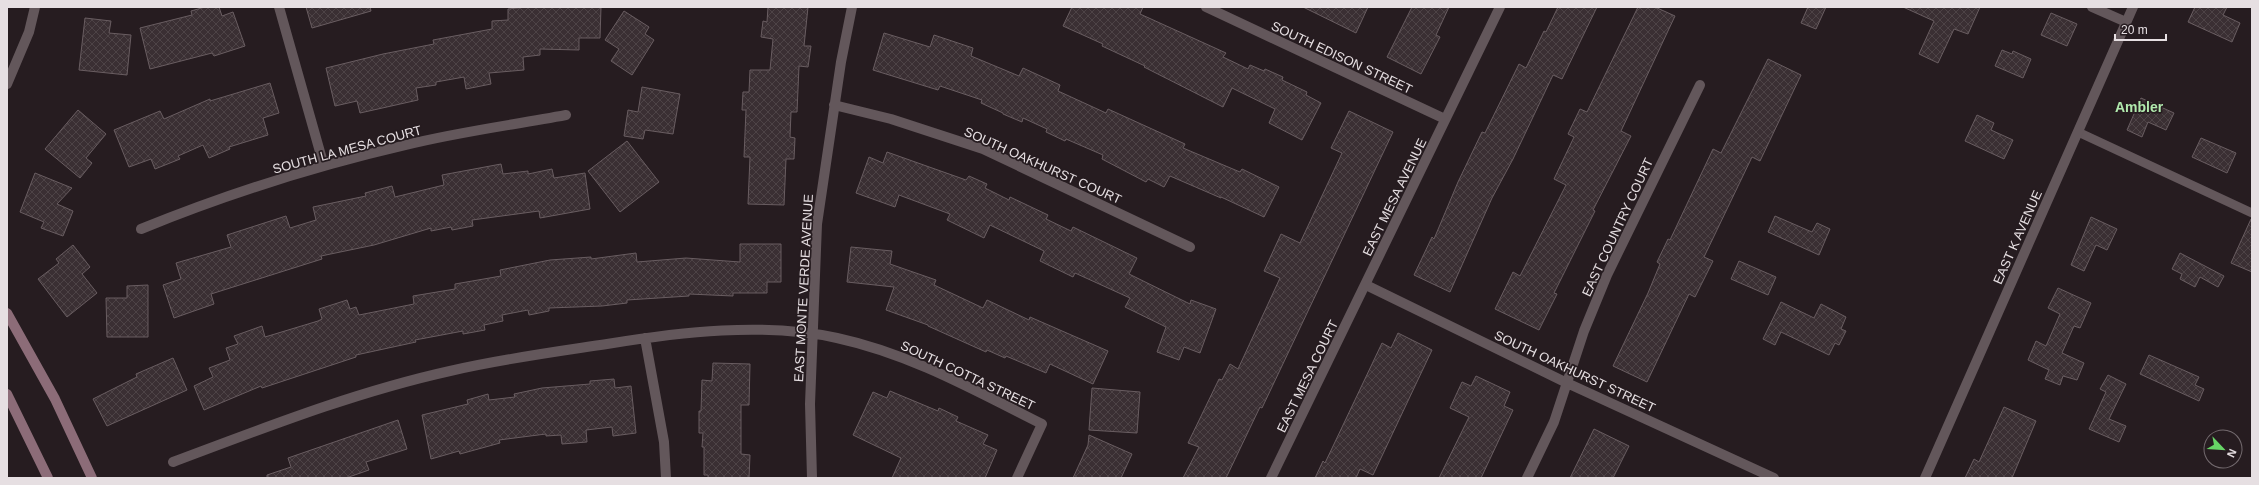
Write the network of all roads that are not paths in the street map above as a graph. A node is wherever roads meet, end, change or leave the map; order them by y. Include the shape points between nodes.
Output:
1 (35, 7) edge
2 (279, 7) edge
3 (852, 7) edge
4 (1206, 7) edge
5 (1500, 7) edge
6 (2092, 7) edge
7 (2133, 7) edge
8 (2126, 22) junction
9 (7, 84) edge
10 (1700, 84) dead end
11 (834, 105) junction
12 (566, 115) dead end
13 (1445, 120) junction
14 (2078, 132) junction
15 (324, 166) junction
16 (2252, 213) edge
17 (141, 229) dead end
18 (1190, 247) dead end
19 (1366, 285) junction
20 (7, 313) edge
21 (812, 333) junction
22 (645, 338) junction
23 (1567, 384) junction
24 (7, 394) edge
25 (173, 462) dead end
26 (48, 478) edge
27 (92, 478) edge
28 (666, 478) edge
29 (812, 478) edge
30 (1017, 478) edge
31 (1271, 478) edge
32 (1527, 478) edge
33 (1774, 478) edge
34 (1925, 478) edge

1 - 9 street via 29,32
2 - 15 street
3 - 11 street, EAST MONTE VERDE AVENUE
4 - 13 street, SOUTH EDISON STREET
5 - 13 street
6 - 8 street
7 - 8 street, EAST K AVENUE
8 - 14 street, EAST K AVENUE
10 - 23 street, EAST COUNTRY COURT via 1607,274 1584,331
11 - 18 street, SOUTH OAKHURST COURT via 891,118 984,149
11 - 21 street, EAST MONTE VERDE AVENUE via 817,224
12 - 15 street, SOUTH LA MESA COURT via 406,144
13 - 19 street, EAST MESA AVENUE
14 - 16 lane
14 - 34 street, EAST K AVENUE
15 - 17 street, SOUTH LA MESA COURT via 211,200
19 - 23 street, SOUTH OAKHURST STREET
19 - 31 street, EAST MESA COURT
20 - 27 main road via 46,381
21 - 22 street, SOUTH COTTA STREET via 733,331 681,333
21 - 29 street, EAST MONTE VERDE AVENUE
21 - 30 street, SOUTH COTTA STREET via 900,356 1042,424
22 - 25 street, SOUTH COTTA STREET via 512,358 449,371 304,413
22 - 28 street via 664,442
23 - 32 street, EAST COUNTRY COURT via 1554,422
23 - 33 street, SOUTH OAKHURST STREET
24 - 26 main road

